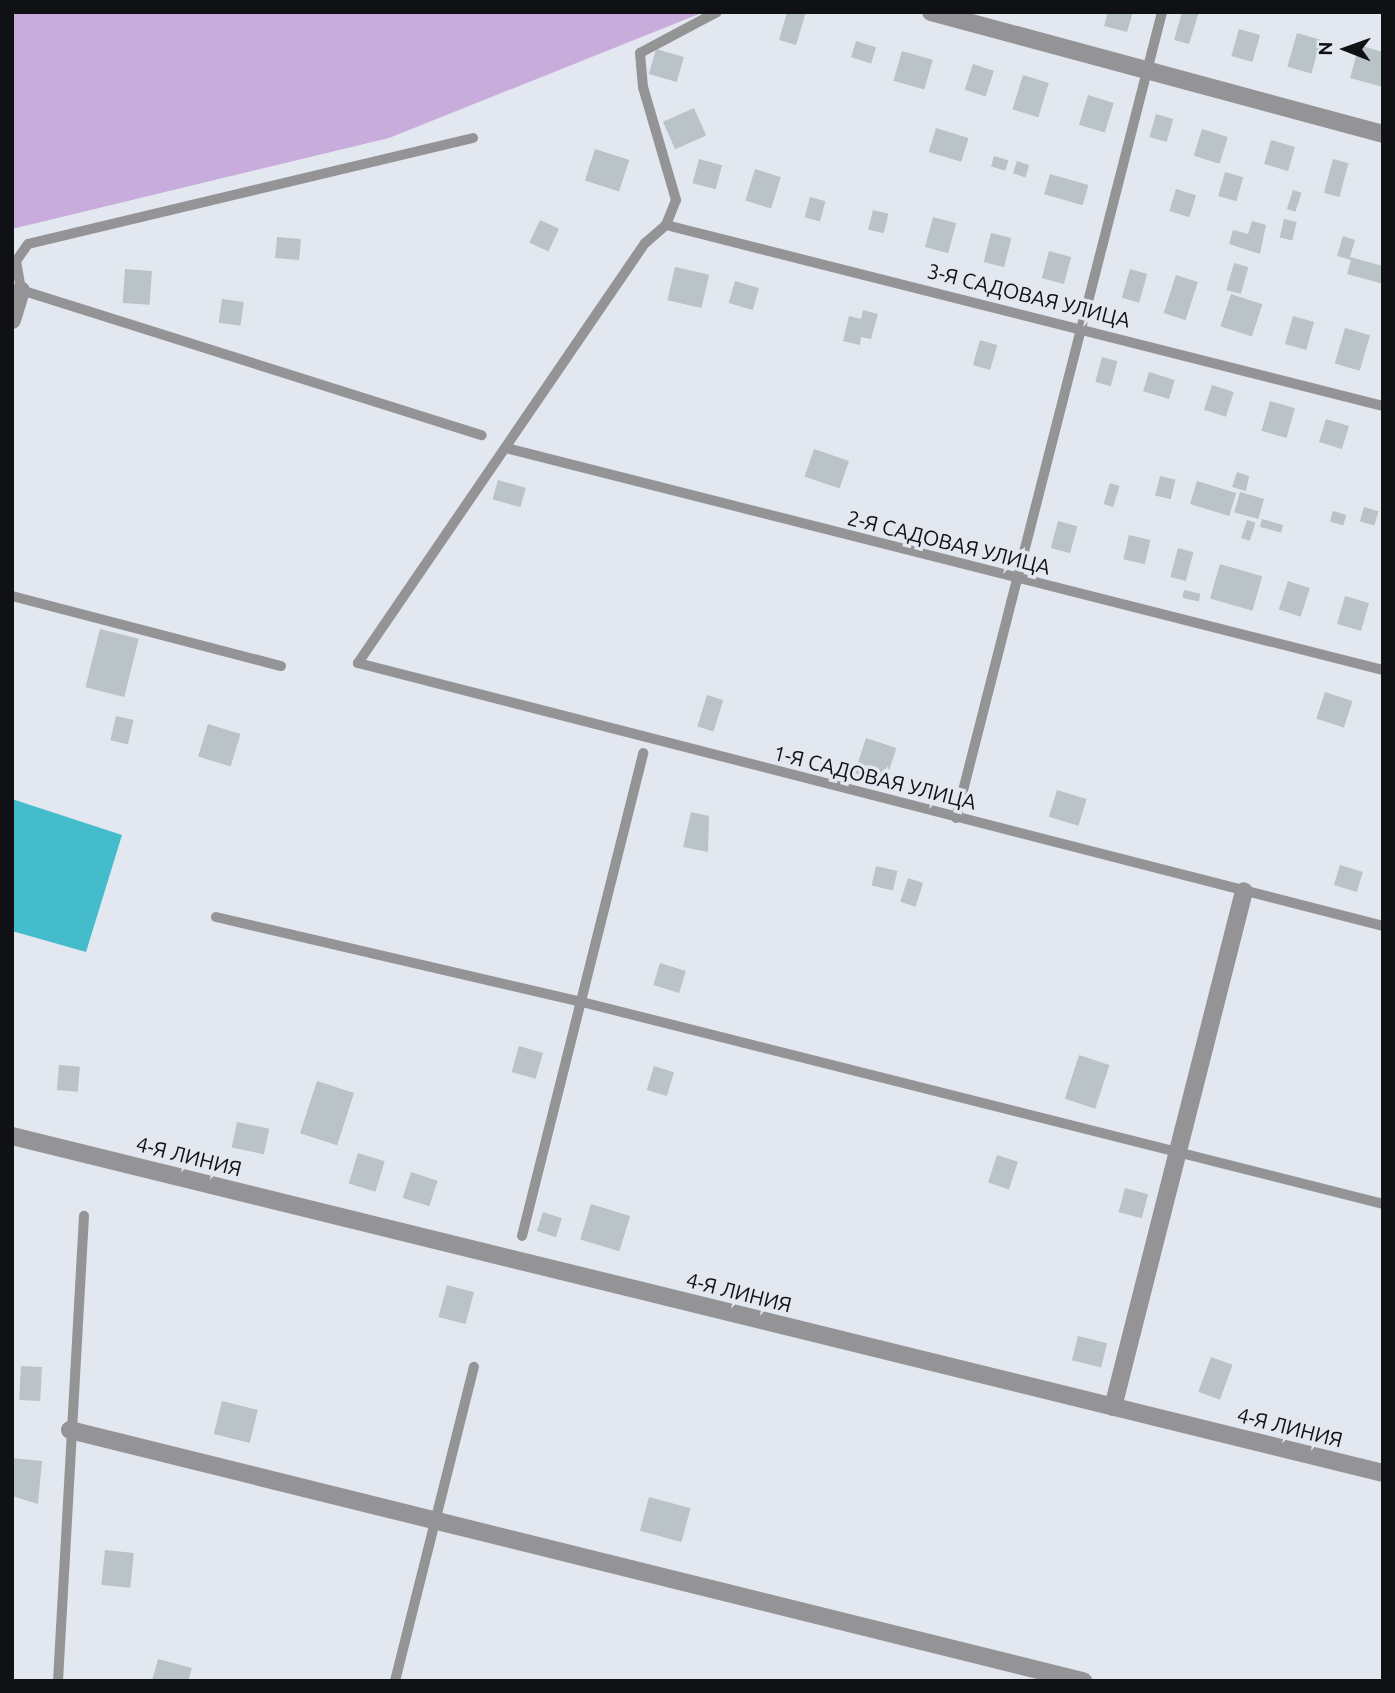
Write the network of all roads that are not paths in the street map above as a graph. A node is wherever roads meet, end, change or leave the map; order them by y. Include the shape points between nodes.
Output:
1 (718, 12) edge
2 (931, 12) edge
3 (1162, 12) edge
4 (1148, 75) junction
5 (1383, 134) edge
6 (473, 138) dead end
7 (666, 225) junction
8 (14, 261) edge
9 (21, 290) junction
10 (12, 320) edge
11 (1083, 328) junction
12 (1383, 406) edge
13 (482, 435) dead end
14 (506, 448) junction
15 (1018, 580) junction
16 (12, 596) edge
17 (281, 666) dead end
18 (1383, 670) edge
19 (643, 753) dead end
20 (956, 818) junction
21 (1244, 891) junction
22 (216, 916) dead end
23 (1383, 926) edge
24 (582, 1002) junction
25 (12, 1136) edge
26 (1177, 1150) junction
27 (1383, 1204) edge
28 (84, 1216) dead end
29 (522, 1236) dead end
30 (474, 1367) dead end
31 (1113, 1407) junction
32 (69, 1430) junction
33 (1383, 1473) edge
34 (436, 1521) junction
35 (58, 1681) edge
36 (395, 1681) edge
37 (1083, 1681) edge

1 - 7 lane via 640,53 643,87 676,200
2 - 4 street
3 - 4 lane
4 - 5 street
4 - 11 lane
6 - 8 lane via 27,244
7 - 11 lane, 3-Я САДОВАЯ УЛИЦА
7 - 14 lane via 645,243
8 - 9 lane
9 - 10 street
9 - 13 lane
11 - 12 lane, 3-Я САДОВАЯ УЛИЦА
11 - 15 lane
14 - 15 lane, 2-Я САДОВАЯ УЛИЦА
14 - 20 lane, 1-Я САДОВАЯ УЛИЦА via 358,663
15 - 18 lane, 2-Я САДОВАЯ УЛИЦА
15 - 20 lane
16 - 17 lane
19 - 24 lane
20 - 21 lane, 1-Я САДОВАЯ УЛИЦА
21 - 23 lane, 1-Я САДОВАЯ УЛИЦА
21 - 26 street
22 - 24 lane
24 - 26 lane
24 - 29 lane
25 - 31 street, 4-Я ЛИНИЯ
26 - 27 lane
26 - 31 street
28 - 32 lane
30 - 34 lane
31 - 33 street, 4-Я ЛИНИЯ
32 - 34 street
32 - 35 lane
34 - 36 lane
34 - 37 street

